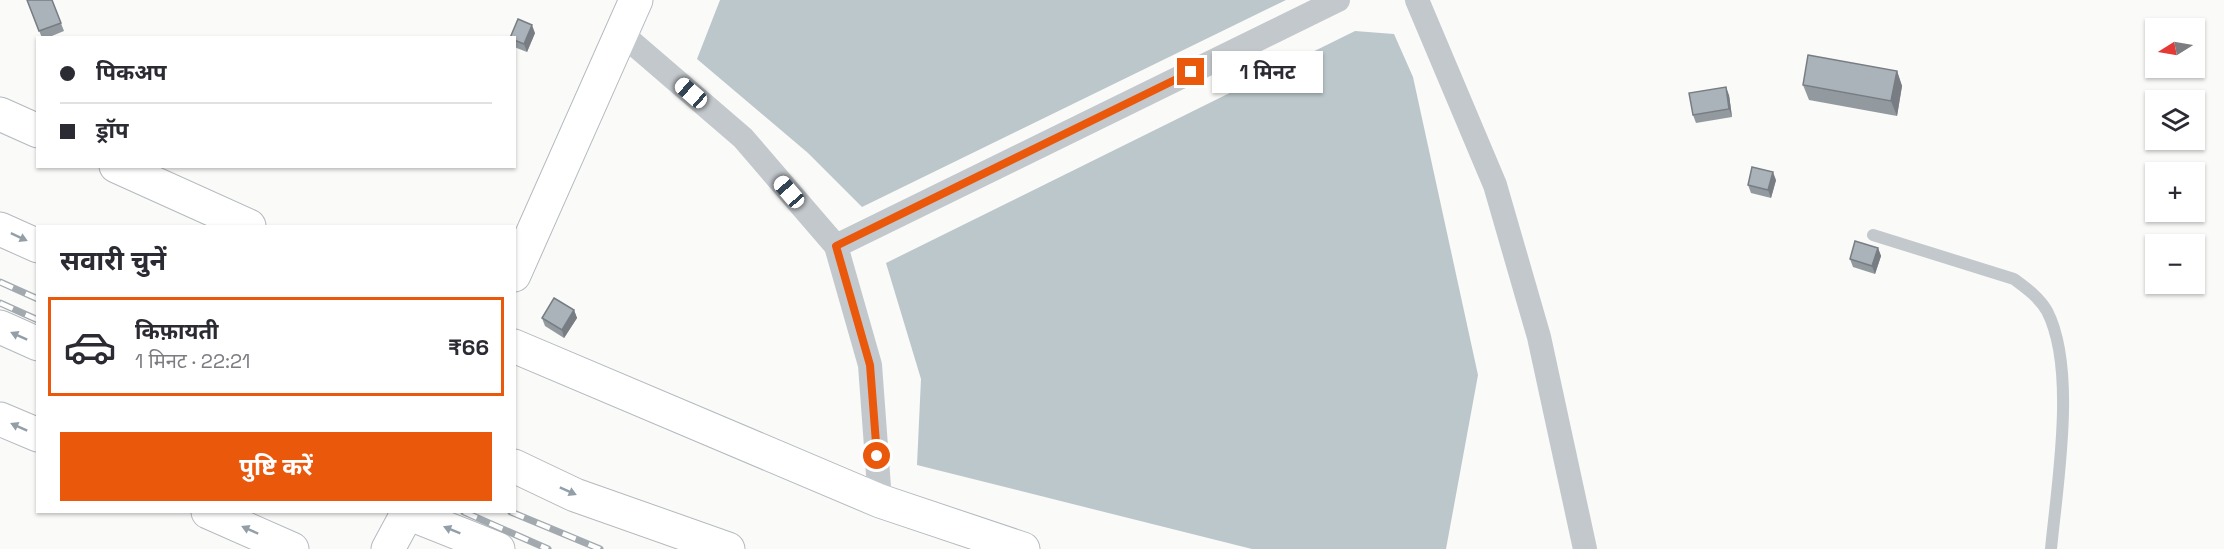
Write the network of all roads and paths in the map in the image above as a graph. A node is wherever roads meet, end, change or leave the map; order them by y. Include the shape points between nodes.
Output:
1 (636, 0) edge
2 (1338, 0) edge
3 (1417, 0) edge
4 (621, 33) junction
5 (0, 114) edge
6 (36, 130) edge
7 (120, 168) edge
8 (247, 225) edge
9 (0, 229) edge
10 (1873, 235) dead end
11 (36, 245) edge
12 (836, 246) junction
13 (516, 270) edge
14 (0, 327) edge
15 (36, 343) edge
16 (516, 347) edge
17 (0, 418) edge
18 (36, 434) edge
19 (516, 467) edge
20 (880, 501) junction
21 (210, 513) edge
22 (406, 513) edge
23 (409, 513) edge
24 (292, 549) edge
25 (388, 549) edge
26 (498, 549) edge
27 (728, 549) edge
28 (1023, 549) edge
29 (1585, 549) edge
30 (2051, 549) edge

1 - 4 street
2 - 12 street
3 - 29 street via 1495,185 1539,337
4 - 12 street via 743,138
4 - 13 street
5 - 6 street
7 - 8 street
9 -> 11 street
10 - 30 lane via 2014,279 2032,292 2046,310 2061,367 2063,409
12 - 20 street via 870,365
15 -> 14 street
16 - 20 street
18 -> 17 street
19 -> 27 street via 575,495
20 - 28 street
24 -> 21 street
22 - 25 street
26 -> 23 street

